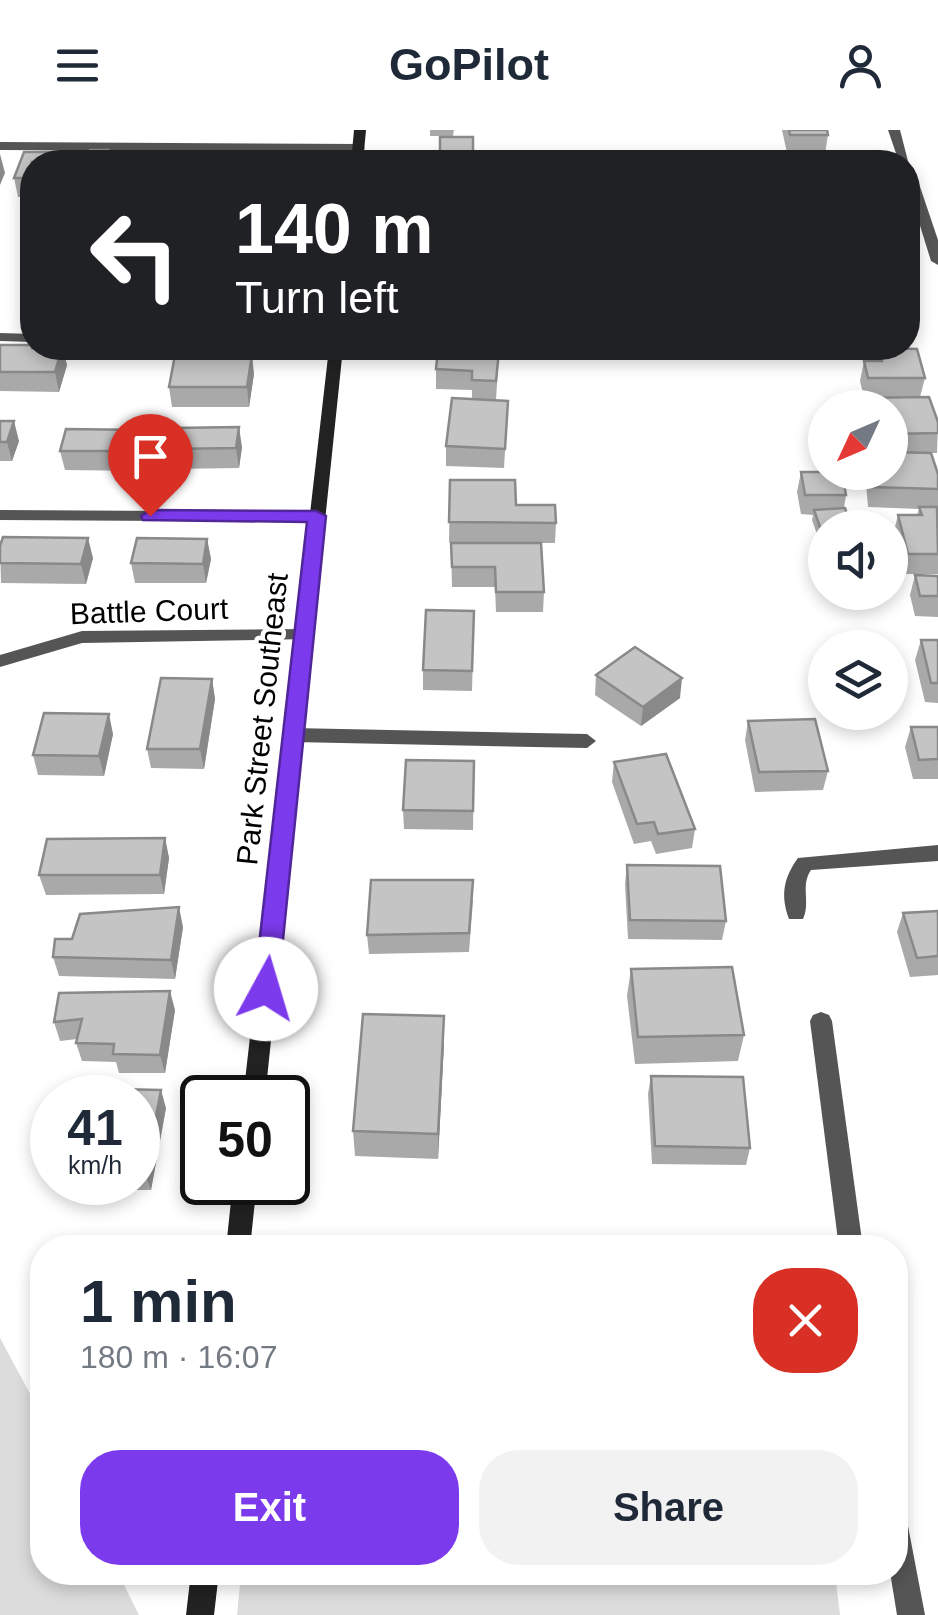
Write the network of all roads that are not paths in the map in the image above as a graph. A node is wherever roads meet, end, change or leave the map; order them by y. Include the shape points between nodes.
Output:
1 (0, 146) edge
2 (159, 150) edge
3 (920, 208) edge
4 (938, 261) edge
5 (335, 360) edge
6 (0, 515) edge
7 (316, 516) junction
8 (304, 635) junction
9 (0, 661) edge
10 (293, 736) junction
11 (587, 741) dead end
12 (938, 853) edge
13 (796, 913) dead end
14 (821, 1021) dead end
15 (256, 1075) edge
16 (243, 1205) edge
17 (239, 1235) edge
18 (849, 1235) edge
19 (203, 1585) edge
20 (906, 1585) edge
21 (200, 1615) edge
22 (911, 1615) edge

1 - 2 street
3 - 4 street
5 - 7 main road, Park Street Southeast
6 - 7 street
7 - 8 main road, Park Street Southeast
8 - 9 street, Battle Court via 82,637
8 - 10 main road, Park Street Southeast
10 - 11 street
10 - 15 main road, Park Street Southeast
12 - 13 street via 804,863 794,878
14 - 18 street
16 - 17 main road
19 - 21 main road
20 - 22 street

